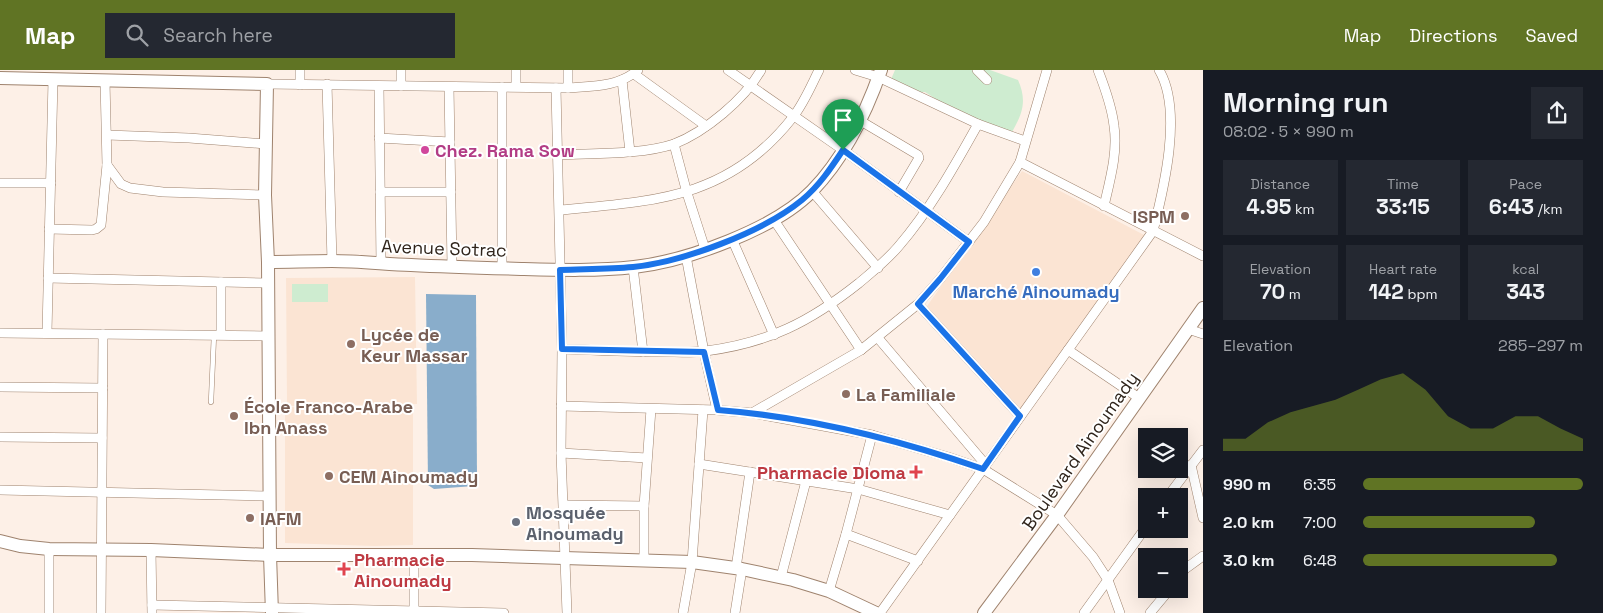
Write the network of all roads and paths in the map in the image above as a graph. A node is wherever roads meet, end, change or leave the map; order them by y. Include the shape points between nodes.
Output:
1 (300, 70) edge
2 (401, 70) edge
3 (516, 70) edge
4 (568, 70) edge
5 (728, 70) edge
6 (761, 70) edge
7 (819, 70) edge
8 (855, 70) edge
9 (977, 70) edge
10 (1046, 70) edge
11 (1098, 70) edge
12 (1159, 70) edge
13 (636, 72) edge
14 (880, 74) edge
15 (121, 76) edge
16 (0, 78) edge
17 (53, 80) junction
18 (622, 80) junction
19 (986, 80) dead end
20 (105, 81) junction
21 (267, 84) junction
22 (300, 84) junction
23 (327, 84) junction
24 (379, 86) junction
25 (401, 86) junction
26 (449, 86) junction
27 (516, 86) junction
28 (750, 86) junction
29 (502, 87) junction
30 (556, 88) junction
31 (568, 88) junction
32 (794, 117) junction
33 (860, 120) junction
34 (978, 124) junction
35 (706, 126) junction
36 (107, 135) junction
37 (379, 138) junction
38 (1024, 141) junction
39 (450, 142) junction
40 (266, 144) junction
41 (674, 144) junction
42 (843, 150) junction
43 (630, 152) junction
44 (558, 155) junction
45 (1020, 162) junction
46 (107, 165) junction
47 (0, 183) edge
48 (51, 183) junction
49 (812, 191) junction
50 (380, 192) junction
51 (451, 192) junction
52 (900, 192) junction
53 (687, 193) junction
54 (266, 195) junction
55 (1104, 206) junction
56 (560, 210) junction
57 (926, 211) junction
58 (774, 220) junction
59 (49, 229) junction
60 (1153, 231) junction
61 (732, 239) junction
62 (969, 242) junction
63 (705, 249) junction
64 (686, 256) junction
65 (1203, 256) edge
66 (332, 261) junction
67 (268, 262) junction
68 (381, 263) junction
69 (452, 266) junction
70 (632, 267) junction
71 (502, 268) junction
72 (878, 268) junction
73 (560, 270) junction
74 (48, 278) junction
75 (221, 282) junction
76 (267, 283) junction
77 (918, 304) junction
78 (831, 305) junction
79 (1203, 308) edge
80 (1188, 329) junction
81 (47, 332) junction
82 (0, 333) edge
83 (103, 334) junction
84 (217, 334) junction
85 (1203, 334) edge
86 (774, 335) junction
87 (268, 336) junction
88 (878, 338) junction
89 (562, 349) junction
90 (861, 350) junction
91 (1068, 350) junction
92 (643, 352) junction
93 (704, 352) junction
94 (0, 387) edge
95 (103, 388) junction
96 (1139, 398) junction
97 (212, 402) dead end
98 (561, 406) junction
99 (651, 410) junction
100 (703, 410) junction
101 (718, 410) junction
102 (752, 413) junction
103 (1020, 416) junction
104 (872, 435) junction
105 (0, 437) edge
106 (102, 438) junction
107 (1203, 450) edge
108 (561, 453) junction
109 (647, 458) junction
110 (699, 464) junction
111 (1191, 466) junction
112 (985, 467) junction
113 (750, 472) junction
114 (806, 481) junction
115 (1174, 488) edge
116 (858, 489) junction
117 (0, 490) edge
118 (102, 492) junction
119 (269, 496) junction
120 (564, 505) junction
121 (644, 506) junction
122 (1057, 515) junction
123 (950, 516) junction
124 (1203, 518) edge
125 (846, 534) junction
126 (1138, 538) edge
127 (0, 541) edge
128 (49, 549) junction
129 (101, 549) junction
130 (151, 550) junction
131 (270, 555) junction
132 (414, 556) junction
133 (1203, 556) edge
134 (565, 558) junction
135 (644, 560) junction
136 (918, 560) junction
137 (692, 562) junction
138 (1188, 567) edge
139 (739, 568) junction
140 (780, 577) junction
141 (1108, 580) junction
142 (829, 591) junction
143 (1162, 598) edge
144 (152, 609) edge
145 (272, 611) edge
146 (414, 612) edge
147 (49, 613) edge
148 (101, 613) edge
149 (504, 613) edge
150 (567, 613) edge
151 (683, 613) edge
152 (735, 613) edge
153 (876, 613) edge
154 (880, 613) edge
155 (984, 613) edge
156 (1084, 613) edge
157 (1120, 613) edge
158 (1150, 613) edge

1 - 22 street
2 - 25 street
3 - 27 street
4 - 31 street
5 - 28 street
6 - 28 street
7 - 32 street
8 - 14 street
9 - 19 street
10 - 38 street
11 - 55 street via 1114,126 1113,164
12 - 60 street via 1166,87 1169,140 1167,170
13 - 18 street
13 - 35 street
14 - 33 street, Avenue Sotrac
14 - 34 street
15 - 20 street
15 - 21 street
16 - 17 street
17 - 20 street
17 - 48 street
18 - 31 street via 601,86
18 - 43 street
20 - 36 street
21 - 22 street
21 - 40 street
22 - 23 street
23 - 24 street
23 - 66 street
24 - 25 street
24 - 37 street
25 - 26 street
26 - 29 street
26 - 39 street
27 - 29 street
27 - 30 street
28 - 32 street
28 - 35 street via 731,108
29 - 71 street
30 - 31 street
30 - 44 street
32 - 42 street
32 - 53 street via 743,166
33 - 42 street, Avenue Sotrac
33 - 52 street via 918,155
34 - 38 street
34 - 57 street
35 - 41 street
36 - 40 street
36 - 46 street
37 - 39 street
37 - 50 street
38 - 45 street
39 - 51 street
40 - 54 street
41 - 43 street
41 - 53 street
42 - 49 street, Avenue Sotrac
42 - 52 street
43 - 44 street
44 - 56 street
45 - 55 street
45 - 62 street
46 - 54 street via 121,184 130,188
46 - 59 street via 99,228
47 - 48 street
48 - 59 street
49 - 58 street, Avenue Sotrac
49 - 72 street
50 - 51 street
50 - 68 street
51 - 69 street
52 - 57 street
53 - 56 street via 624,204
53 - 63 street
54 - 67 street
55 - 60 street
56 - 73 street
57 - 62 street
57 - 72 street
58 - 61 street, Avenue Sotrac
58 - 78 street
59 - 74 street
60 - 65 street
60 - 91 street
61 - 63 street, Avenue Sotrac
61 - 86 street
62 - 77 street
63 - 64 street, Avenue Sotrac
64 - 70 street, Avenue Sotrac
64 - 93 street
66 - 67 street, Avenue Sotrac
66 - 68 street, Avenue Sotrac
67 - 76 street
68 - 69 street, Avenue Sotrac
69 - 71 street, Avenue Sotrac
70 - 73 street, Avenue Sotrac
70 - 92 street
71 - 73 street, Avenue Sotrac
72 - 78 street
73 - 89 street
74 - 75 street
74 - 81 street
75 - 76 street
75 - 84 street
76 - 87 street
77 - 88 street
77 - 103 street
78 - 86 street
78 - 90 street
79 - 80 street, Boulevard Ainoumady
80 - 85 street
80 - 96 street, Boulevard Ainoumady
81 - 82 street
81 - 83 street
83 - 84 street
83 - 95 street
84 - 87 street
84 - 97 lane
86 - 93 street
87 - 119 street
88 - 90 street
88 - 112 street
89 - 92 street
89 - 98 street
90 - 102 street
91 - 96 street
91 - 103 street
92 - 93 street
93 - 101 street
94 - 95 street
95 - 106 street
96 - 122 street, Boulevard Ainoumady
98 - 99 street
98 - 108 street
99 - 100 street
99 - 109 street
100 - 101 street
100 - 110 street
101 - 102 street
102 - 104 street
103 - 112 street
104 - 112 street
104 - 116 street
105 - 106 street
106 - 118 street
107 - 111 street
108 - 109 street
108 - 120 street
109 - 121 street
110 - 113 street
110 - 137 street
111 - 115 street
111 - 124 street
112 - 122 street
112 - 123 street
113 - 114 street
113 - 139 street
114 - 116 street
114 - 140 street
116 - 123 street
116 - 125 street
117 - 118 street
118 - 119 street
118 - 129 street
119 - 131 street
120 - 121 street
120 - 134 street
121 - 135 street
122 - 141 street
122 - 155 street, Boulevard Ainoumady
123 - 136 street
125 - 136 street
125 - 142 street
126 - 141 street
127 - 128 street
128 - 129 street
128 - 147 street
129 - 130 street
129 - 148 street
130 - 131 street
130 - 144 street
131 - 132 street
131 - 145 street
132 - 134 street
132 - 146 street
133 - 138 street
134 - 135 street
134 - 150 street
135 - 137 street
136 - 154 street
137 - 139 street
137 - 151 street
139 - 140 street
139 - 152 street
140 - 142 street
141 - 156 street
141 - 157 street
142 - 153 street
143 - 158 street
144 - 145 street
145 - 146 street
146 - 149 street

